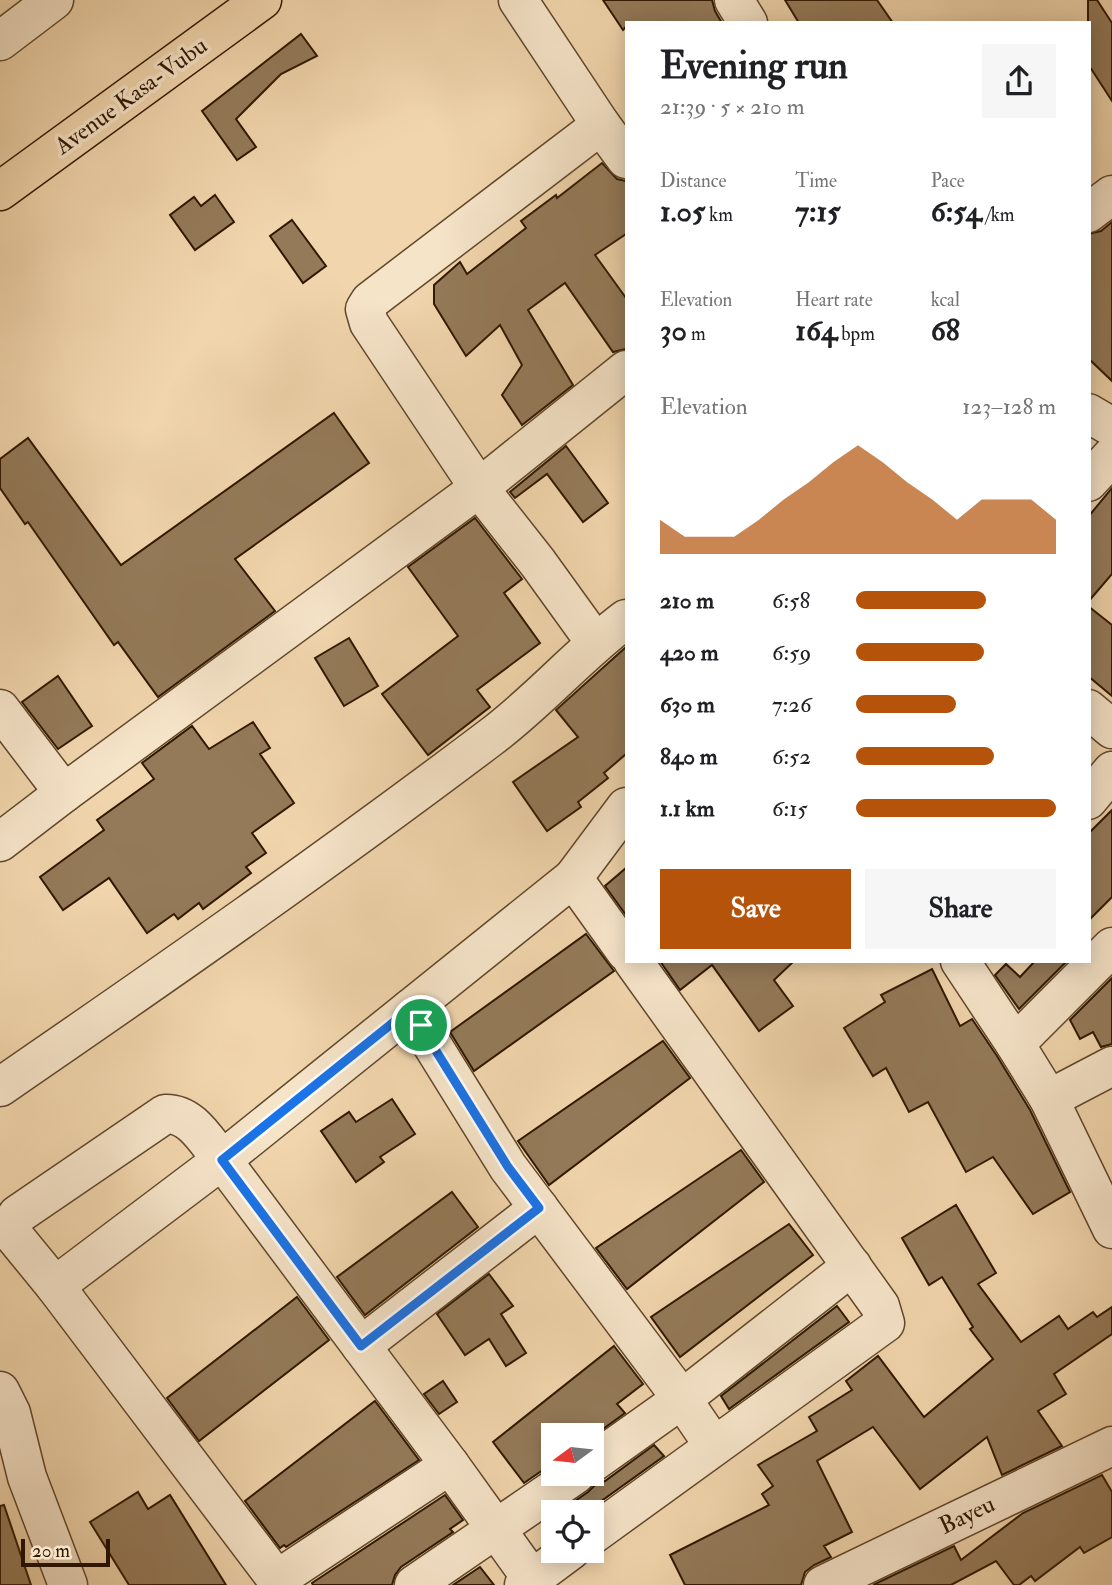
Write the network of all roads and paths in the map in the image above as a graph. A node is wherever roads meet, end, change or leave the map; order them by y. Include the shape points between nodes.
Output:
1 (54, 0) edge
2 (262, 0) edge
3 (518, 0) edge
4 (734, 0) edge
5 (747, 21) edge
6 (0, 41) edge
7 (601, 125) junction
8 (625, 158) edge
9 (0, 191) edge
10 (1112, 195) edge
11 (1091, 211) edge
12 (625, 371) edge
13 (1091, 415) edge
14 (1112, 427) edge
15 (1112, 456) edge
16 (1091, 479) edge
17 (479, 488) junction
18 (625, 620) edge
19 (594, 642) junction
20 (0, 709) edge
21 (1091, 712) edge
22 (1112, 729) edge
23 (1112, 771) edge
24 (64, 793) junction
25 (1091, 796) edge
26 (625, 808) edge
27 (0, 842) edge
28 (573, 878) junction
29 (1112, 947) edge
30 (625, 951) edge
31 (633, 963) edge
32 (961, 963) edge
33 (410, 1009) junction
34 (1016, 1044) junction
35 (1112, 1066) edge
36 (0, 1087) edge
37 (1049, 1099) junction
38 (222, 1160) junction
39 (539, 1208) junction
40 (1112, 1229) edge
41 (852, 1266) junction
42 (55, 1286) junction
43 (361, 1346) junction
44 (0, 1391) edge
45 (682, 1399) junction
46 (714, 1446) junction
47 (1112, 1446) edge
48 (604, 1454) edge
49 (450, 1465) junction
50 (559, 1486) edge
51 (604, 1526) edge
52 (496, 1529) junction
53 (554, 1563) edge
54 (279, 1582) edge
55 (528, 1582) edge
56 (68, 1585) edge
57 (414, 1585) edge
58 (823, 1585) edge

1 - 6 street
2 - 9 main road, Avenue Kasa-Vubu
3 - 7 street
4 - 5 street
7 - 8 street
7 - 17 street via 365,309 369,323
10 - 11 street
12 - 17 street
13 - 14 street
15 - 16 street
17 - 19 street
17 - 24 street
18 - 19 street
19 - 36 street via 492,737
20 - 24 street
21 - 22 street
23 - 25 street
24 - 27 street
26 - 28 street
28 - 30 street
28 - 33 street
29 - 34 street
31 - 41 street
32 - 34 street
33 - 38 street
33 - 39 street via 508,1167
34 - 37 street
35 - 37 street
37 - 40 street
38 - 42 street
38 - 42 street via 191,1122 176,1114 164,1115 17,1215 10,1231
38 - 43 street
39 - 43 street
39 - 45 street
41 - 45 street
41 - 46 street via 880,1306 885,1323
42 - 54 street
43 - 49 street
44 - 56 street
45 - 46 street
45 - 48 street
46 - 51 street
47 - 58 street, Bayeu
49 - 52 street
49 - 54 street
50 - 52 street
52 - 55 street
52 - 57 street
53 - 55 street

